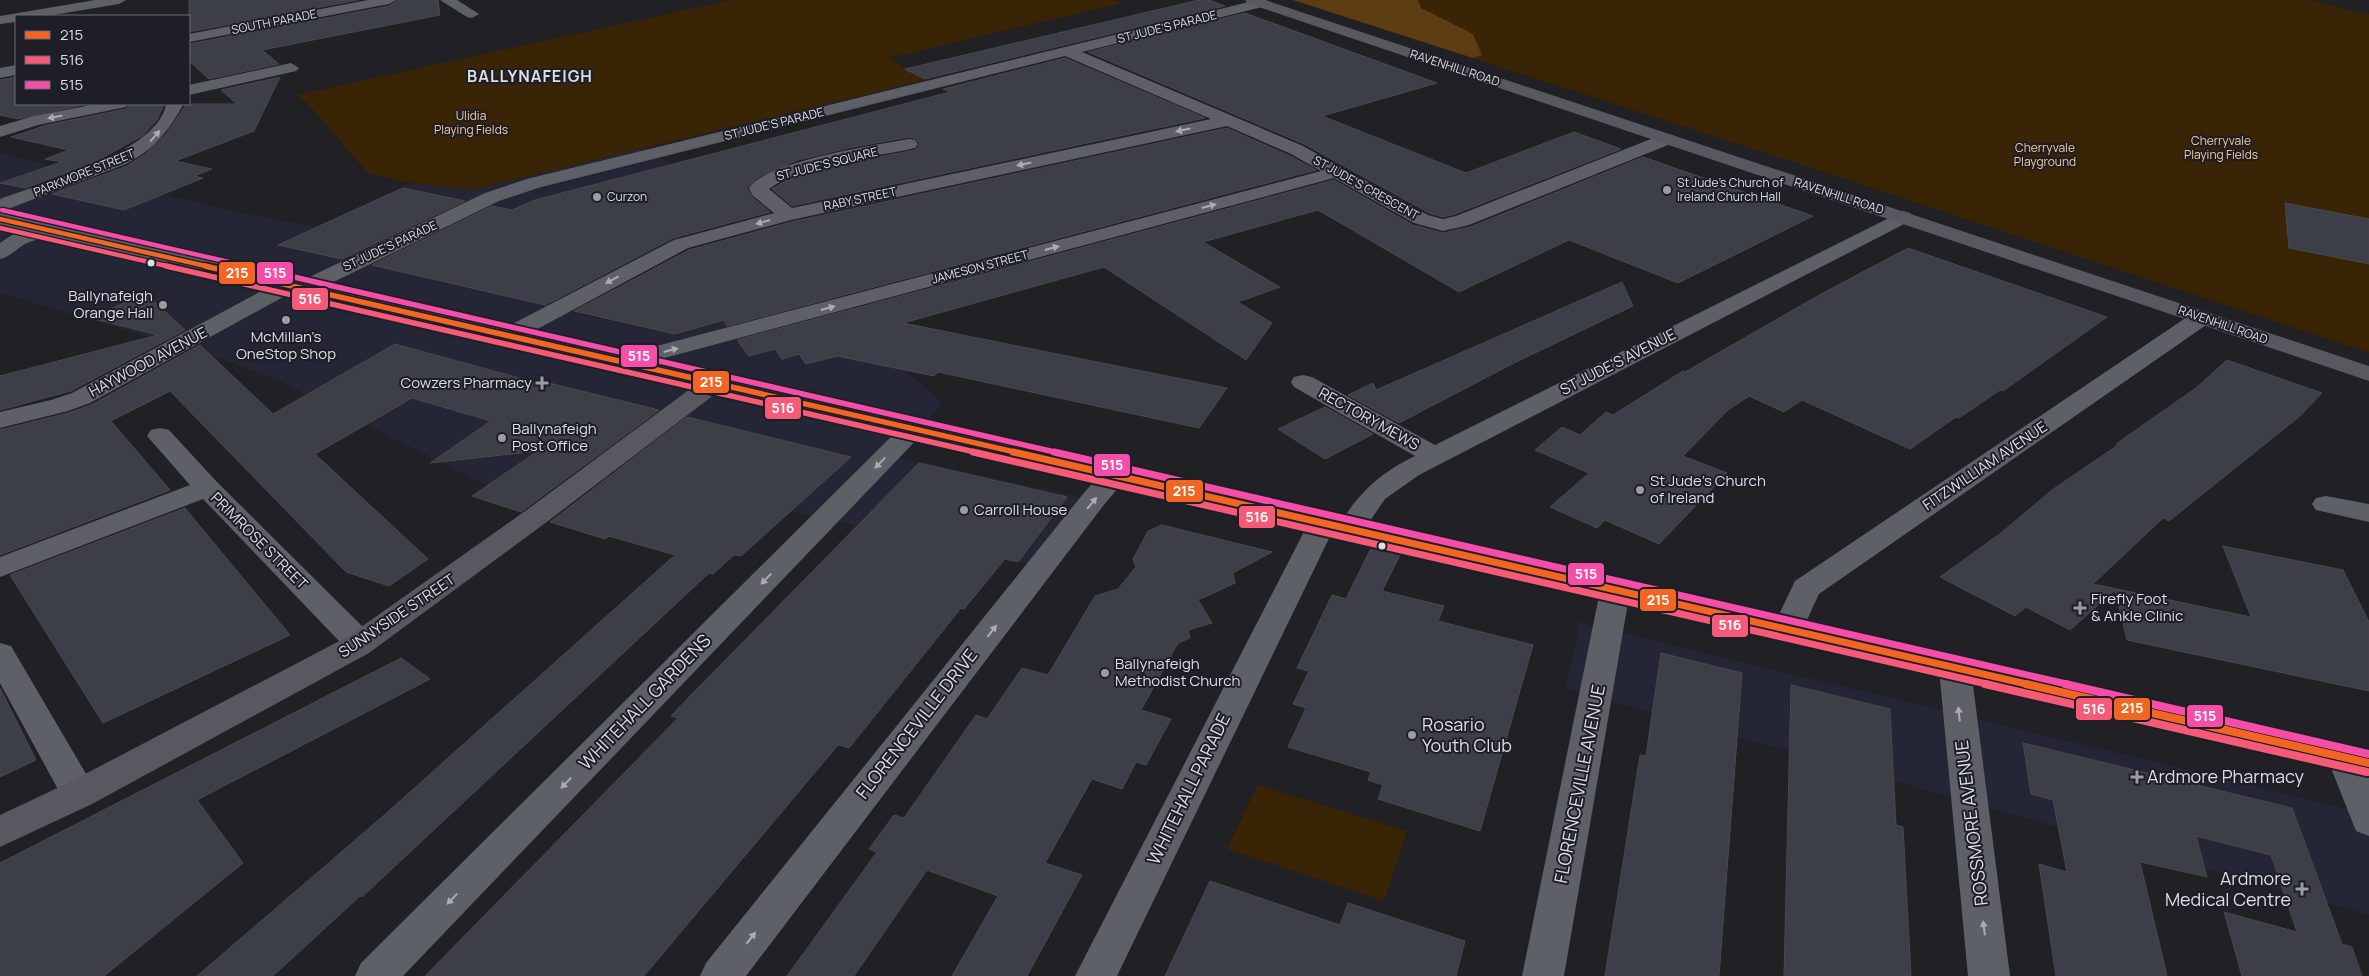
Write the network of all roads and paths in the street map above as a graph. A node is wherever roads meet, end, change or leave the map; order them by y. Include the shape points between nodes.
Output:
1 (119, 0) edge
2 (389, 0) edge
3 (448, 0) edge
4 (1256, 2) edge
5 (472, 14) dead end
6 (30, 15) edge
7 (15, 18) edge
8 (0, 20) edge
9 (190, 38) edge
10 (1069, 52) junction
11 (291, 68) dead end
12 (15, 70) edge
13 (0, 73) edge
14 (190, 90) edge
15 (115, 105) edge
16 (174, 105) edge
17 (1230, 120) junction
18 (0, 132) edge
19 (1668, 139) junction
20 (908, 142) dead end
21 (1337, 172) junction
22 (0, 206) edge
23 (788, 215) junction
24 (1903, 218) junction
25 (0, 219) edge
26 (45, 230) junction
27 (0, 253) edge
28 (296, 287) junction
29 (2201, 318) junction
30 (508, 335) junction
31 (623, 362) junction
32 (2369, 374) edge
33 (1302, 382) dead end
34 (714, 383) junction
35 (0, 420) edge
36 (914, 428) junction
37 (160, 436) dead end
38 (1435, 456) junction
39 (1116, 474) junction
40 (207, 488) junction
41 (2326, 504) dead end
42 (2369, 513) edge
43 (1337, 525) junction
44 (0, 568) edge
45 (1615, 591) junction
46 (1788, 630) junction
47 (358, 645) junction
48 (0, 654) edge
49 (1955, 669) junction
50 (2357, 761) edge
51 (78, 794) junction
52 (2369, 821) edge
53 (0, 832) edge
54 (376, 976) edge
55 (721, 976) edge
56 (1096, 976) edge
57 (1543, 976) edge
58 (1989, 976) edge

1 - 6 street
2 - 9 street, SOUTH PARADE
3 - 5 street
4 - 10 street, ST JUDE'S PARADE
4 - 19 main road, RAVENHILL ROAD
7 - 8 street
10 - 17 street, ST JUDE'S CRESCENT
10 - 28 street, ST JUDE'S PARADE via 510,190
11 - 14 street
12 - 13 street
15 -> 18 street via 34,121
22 -> 16 street, PARKMORE STREET via 138,151 152,141
17 - 21 street, ST JUDE'S CRESCENT
17 -> 23 street, RABY STREET
19 - 21 street, ST JUDE'S CRESCENT via 1454,224 1422,219
19 - 24 main road, RAVENHILL ROAD
20 - 23 street, ST JUDE'S SQUARE via 816,164 767,180 758,192
31 -> 21 street, JAMESON STREET
23 -> 30 street, RABY STREET via 681,244
24 - 29 main road, RAVENHILL ROAD
24 - 38 street, ST JUDE'S AVENUE
25 - 26 main road
26 - 27 street via 20,239
26 - 28 main road
28 - 30 main road
28 - 35 street, HAYWOOD AVENUE via 81,398
29 - 32 main road, RAVENHILL ROAD
29 - 46 street, FITZWILLIAM AVENUE via 1806,588
30 - 31 main road
31 - 34 main road
33 - 38 street, RECTORY MEWS
34 - 36 main road
34 - 47 main road, SUNNYSIDE STREET
36 - 39 main road
36 -> 54 street, WHITEHALL GARDENS
37 - 40 street, PRIMROSE STREET
38 - 43 street, ST JUDE'S AVENUE via 1382,486 1366,504
39 - 43 main road
55 -> 39 street, FLORENCEVILLE DRIVE
40 - 44 street
40 - 47 street, PRIMROSE STREET via 350,633
41 - 42 street
43 - 45 main road
43 - 56 street, WHITEHALL PARADE
45 - 46 main road
45 - 57 street, FLORENCEVILLE AVENUE
46 - 49 main road
47 - 51 main road, SUNNYSIDE STREET
48 - 51 street
49 - 50 main road
58 -> 49 street, ROSSMORE AVENUE
50 - 52 street
51 - 53 main road, SUNNYSIDE STREET

